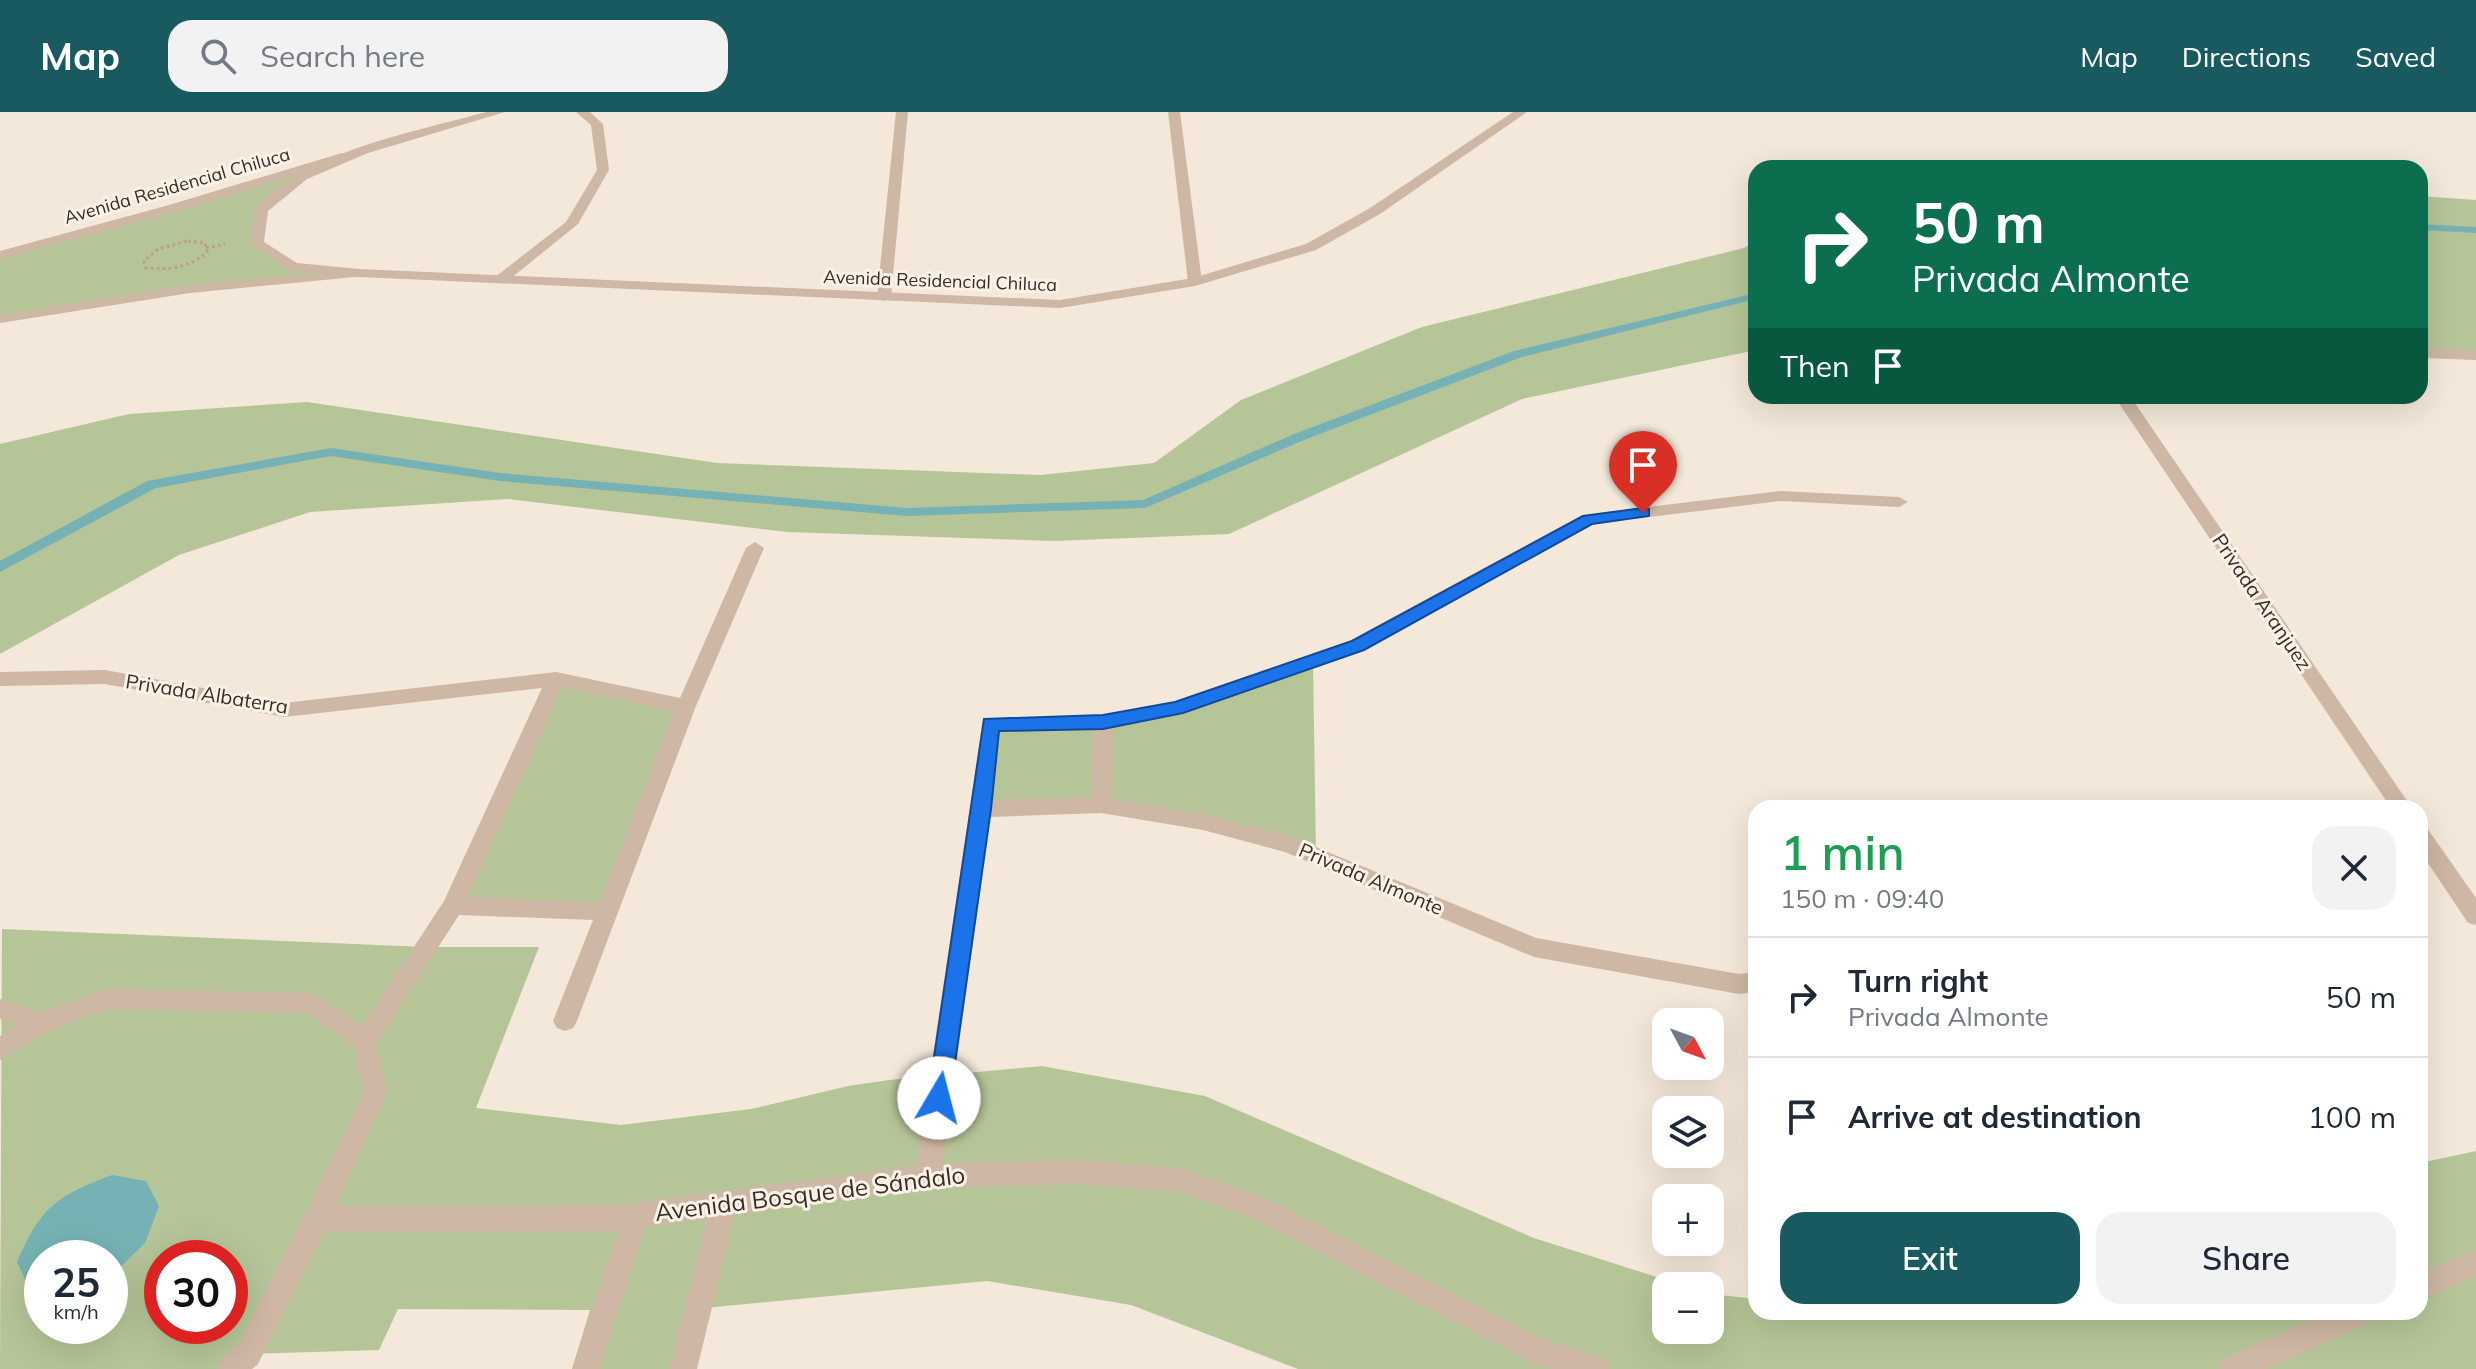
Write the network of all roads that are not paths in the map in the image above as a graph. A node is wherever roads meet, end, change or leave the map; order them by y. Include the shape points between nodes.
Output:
1 (499, 112) edge
2 (582, 112) edge
3 (902, 112) edge
4 (1174, 112) edge
5 (1512, 114) edge
6 (364, 150) junction
7 (0, 255) edge
8 (360, 273) junction
9 (500, 280) junction
10 (1195, 282) junction
11 (884, 297) junction
12 (0, 319) edge
13 (2428, 353) edge
14 (2476, 355) edge
15 (2127, 404) edge
16 (1899, 502) dead end
17 (755, 548) dead end
18 (0, 679) edge
19 (556, 679) junction
20 (686, 706) junction
21 (1103, 722) junction
22 (2397, 800) edge
23 (1101, 805) junction
24 (981, 809) junction
25 (2428, 846) edge
26 (453, 906) junction
27 (607, 911) junction
28 (2476, 916) edge
29 (1748, 983) edge
30 (0, 1009) edge
31 (565, 1021) dead end
32 (43, 1022) junction
33 (365, 1040) junction
34 (0, 1049) edge
35 (928, 1176) junction
36 (724, 1204) junction
37 (636, 1215) junction
38 (317, 1219) junction
39 (2476, 1263) edge
40 (2428, 1283) edge
41 (2343, 1320) edge
42 (231, 1369) edge
43 (586, 1369) edge
44 (683, 1369) edge
45 (1596, 1369) edge
46 (2233, 1369) edge

1 - 6 street, Avenida Residencial Chiluca
2 - 9 street via 597,124 603,170 571,224
3 - 11 street
4 - 10 street
5 - 10 street, Avenida Residencial Chiluca via 1375,211 1311,247
6 - 7 street, Avenida Residencial Chiluca
6 - 8 street, Avenida Residencial Chiluca via 302,176 262,210 257,243 293,267
8 - 9 street, Avenida Residencial Chiluca
8 - 12 street, Avenida Residencial Chiluca via 190,289
9 - 11 street, Avenida Residencial Chiluca
10 - 11 street, Avenida Residencial Chiluca via 1060,304
13 - 14 street
15 - 22 street, Privada Aranjuez
16 - 21 street via 1781,496 1588,519 1358,645 1176,709
17 - 20 street
18 - 19 street, Privada Albaterra via 105,677 284,710
19 - 20 street, Privada Albaterra
19 - 26 street
20 - 27 street
21 - 23 street
21 - 24 street via 990,724
23 - 24 street, Privada Almonte
23 - 29 street, Privada Almonte via 1203,822 1289,845 1534,947
24 - 35 street
25 - 28 street
26 - 27 street
26 - 33 street
27 - 31 street
30 - 32 street
32 - 33 street via 108,999 311,1003
32 - 34 street
33 - 38 street via 375,1092
35 - 36 street, Avenida Bosque de Sándalo
35 - 45 street, Avenida Bosque de Sándalo via 1079,1172 1179,1180 1258,1208 1538,1351
36 - 37 street, Avenida Bosque de Sándalo
36 - 44 street
37 - 38 street, Avenida Bosque de Sándalo
37 - 43 street
38 - 42 street via 248,1354
39 - 40 street
41 - 46 street

